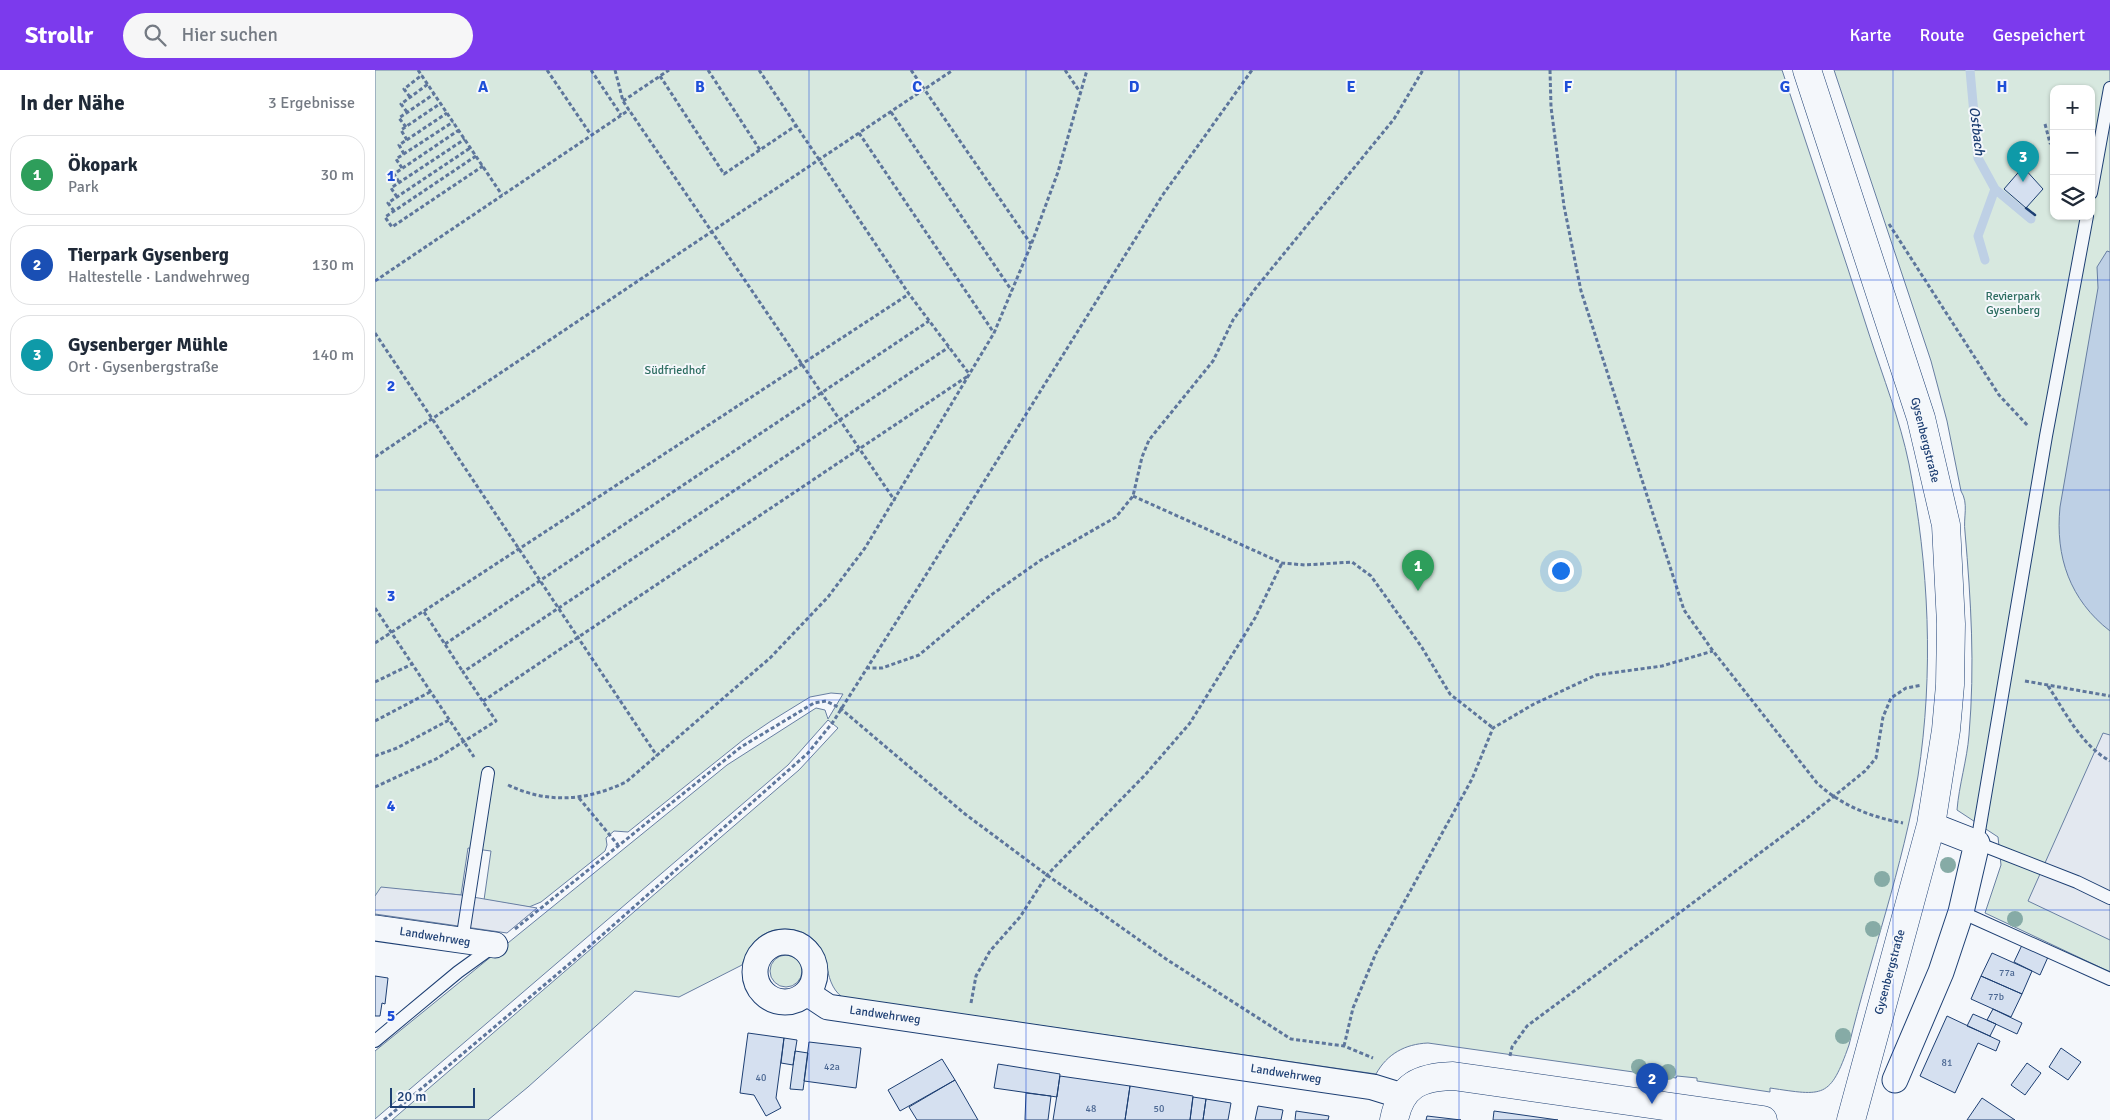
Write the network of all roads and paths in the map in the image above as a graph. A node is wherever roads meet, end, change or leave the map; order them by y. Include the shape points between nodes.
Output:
1 (418, 70) edge
2 (547, 70) edge
3 (591, 70) edge
4 (615, 70) edge
5 (669, 70) edge
6 (707, 70) edge
7 (759, 70) edge
8 (911, 70) edge
9 (953, 70) edge
10 (1065, 70) edge
11 (1087, 70) edge
12 (1251, 70) edge
13 (1423, 70) edge
14 (1550, 70) edge
15 (1807, 70) edge
16 (422, 75) junction
17 (660, 76) junction
18 (428, 84) junction
19 (2110, 88) edge
20 (924, 89) junction
21 (1080, 92) junction
22 (434, 94) junction
23 (410, 98) junction
24 (623, 101) junction
25 (441, 103) junction
26 (629, 110) junction
27 (407, 112) junction
28 (891, 112) junction
29 (447, 113) junction
30 (621, 115) junction
31 (453, 122) junction
32 (2045, 124) dead end
33 (797, 125) junction
34 (406, 127) junction
35 (459, 130) junction
36 (859, 133) junction
37 (591, 135) junction
38 (465, 139) junction
39 (407, 140) junction
40 (2050, 143) edge
41 (471, 148) junction
42 (760, 150) junction
43 (404, 154) junction
44 (476, 156) junction
45 (820, 159) junction
46 (483, 166) junction
47 (402, 168) junction
48 (2094, 175) edge
49 (399, 182) junction
50 (502, 195) junction
51 (397, 197) junction
52 (394, 211) junction
53 (2086, 220) edge
54 (1887, 221) dead end
55 (712, 231) junction
56 (1031, 245) junction
57 (375, 281) edge
58 (1012, 292) junction
59 (909, 294) junction
60 (929, 321) junction
61 (375, 332) edge
62 (994, 333) junction
63 (949, 347) junction
64 (802, 364) junction
65 (970, 375) junction
66 (822, 393) junction
67 (432, 418) junction
68 (841, 420) junction
69 (2046, 436) junction
70 (860, 450) junction
71 (375, 457) edge
72 (1133, 496) junction
73 (895, 500) junction
74 (519, 550) junction
75 (1282, 563) junction
76 (540, 581) junction
77 (375, 608) edge
78 (558, 609) junction
79 (424, 612) junction
80 (392, 634) junction
81 (578, 638) junction
82 (375, 643) edge
83 (445, 644) junction
84 (1713, 651) junction
85 (412, 664) junction
86 (865, 668) junction
87 (463, 672) junction
88 (2005, 678) junction
89 (375, 682) edge
90 (1950, 685) junction
91 (2048, 685) junction
92 (430, 692) junction
93 (2110, 696) edge
94 (483, 701) junction
95 (840, 708) junction
96 (375, 720) edge
97 (449, 720) junction
98 (1493, 728) junction
99 (464, 743) junction
100 (375, 756) edge
101 (657, 756) junction
102 (2110, 761) edge
103 (488, 773) junction
104 (375, 787) edge
105 (1832, 796) junction
106 (579, 798) junction
107 (1931, 825) junction
108 (1977, 843) junction
109 (619, 845) junction
110 (1047, 876) junction
111 (2110, 898) edge
112 (1961, 912) junction
113 (375, 928) edge
114 (462, 941) junction
115 (495, 946) junction
116 (2110, 980) edge
117 (807, 993) dead end
118 (966, 1027) junction
119 (375, 1041) edge
120 (1344, 1046) junction
121 (1376, 1059) dead end
122 (1895, 1080) dead end
123 (1505, 1083) junction
124 (1398, 1108) edge
125 (384, 1120) edge
126 (1763, 1120) edge
127 (1851, 1120) edge

1 - 16 path
2 - 37 path
3 - 30 path
4 - 24 path
5 - 17 path
6 - 42 path
7 - 33 path
8 - 20 path
9 - 20 path
10 - 21 path
11 - 21 path
12 - 86 path via 1162,196
13 - 72 path via 1394,119 1255,289 1233,320 1213,360 1149,440
14 - 84 path via 1551,107 1564,206 1581,292 1684,610
15 - 90 street, Gysenbergstraße via 1928,445 1946,526 1951,624
16 - 18 path
16 - 23 path via 404,88
17 - 24 path
17 - 42 path via 724,174
18 - 22 path
18 - 23 path
19 - 48 lane
20 - 28 path
20 - 56 path
21 - 56 path via 1058,172
22 - 25 path
22 - 27 path
23 - 27 path via 401,104
24 - 26 path
25 - 29 path
25 - 34 path
26 - 30 path
26 - 55 path
27 - 34 path via 399,118
28 - 36 path
28 - 58 path
29 - 31 path
29 - 39 path
30 - 37 path
31 - 35 path
31 - 43 path
32 - 40 path
33 - 42 path
33 - 45 path
34 - 39 path via 401,130
35 - 38 path
35 - 47 path
36 - 45 path
36 - 62 path
37 - 50 path
38 - 41 path
38 - 49 path
39 - 43 path via 399,145
41 - 44 path
41 - 51 path
43 - 47 path via 396,160
44 - 46 path
44 - 52 path
45 - 55 path
45 - 59 path
46 - 50 path
46 - 52 path via 392,227 385,217
47 - 49 path via 394,174
49 - 51 path via 391,188
50 - 57 path
51 - 52 path via 388,203
53 - 69 lane
54 - 69 path via 1999,395 2023,424
55 - 64 path
55 - 67 path
56 - 58 path
58 - 62 path
59 - 60 path
59 - 64 path
60 - 63 path
60 - 66 path
61 - 67 path
62 - 65 path
63 - 65 path
63 - 68 path
64 - 66 path
64 - 74 path
65 - 70 path
65 - 73 path
66 - 68 path
66 - 76 path
67 - 71 path
67 - 74 path
68 - 70 path
68 - 78 path
69 - 88 lane
70 - 73 path
70 - 81 path
72 - 75 path
72 - 86 path via 1116,516 991,595 919,655 882,668
73 - 101 path via 865,548 805,622 770,658
74 - 76 path
74 - 79 path
75 - 98 path via 1352,562 1371,576 1421,646 1450,694
75 - 110 path via 1255,618 1190,723 1145,775
76 - 78 path
76 - 83 path
77 - 80 path
78 - 81 path
78 - 87 path
79 - 80 path
79 - 83 path
80 - 82 path
80 - 85 path
81 - 94 path
81 - 101 path
83 - 87 path
84 - 98 path via 1662,666 1596,675 1534,704
84 - 105 path via 1817,783
85 - 89 path
85 - 92 path
86 - 95 path
87 - 94 path
88 - 91 path
88 - 108 lane
90 - 105 path via 1906,688 1891,698 1883,717 1876,758 1865,771
90 - 107 street, Gysenbergstraße
91 - 93 path
91 - 102 path via 2077,731 2095,753
92 - 96 path
92 - 97 path
94 - 99 path via 496,721
95 - 109 path via 826,701 814,703 757,737
95 - 110 path via 965,814
95 - 125 path via 808,753 574,960
97 - 99 path
97 - 100 path
98 - 120 path via 1472,779 1376,954 1353,1008
99 - 103 path
99 - 104 path
101 - 106 path via 626,782
103 - 106 path via 521,791 550,798
103 - 114 lane
105 - 107 path via 1870,815 1902,823
105 - 123 path via 1807,818 1527,1026 1512,1047
106 - 109 path
107 - 108 street
107 - 127 street, Gysenbergstraße
108 - 111 lane
108 - 112 street
109 - 115 path
110 - 118 path via 1020,917 990,951 976,976
110 - 120 path via 1166,959 1291,1038
112 - 116 lane
112 - 122 street via 1941,972
113 - 114 street, Landwehrweg
114 - 115 street, Landwehrweg
115 - 119 lane via 458,972
117 - 118 street, Landwehrweg via 828,1007
118 - 124 street, Landwehrweg via 1373,1087
120 - 121 path
123 - 124 street, Landwehrweg via 1453,1076 1422,1079
123 - 126 street, Landwehrweg

